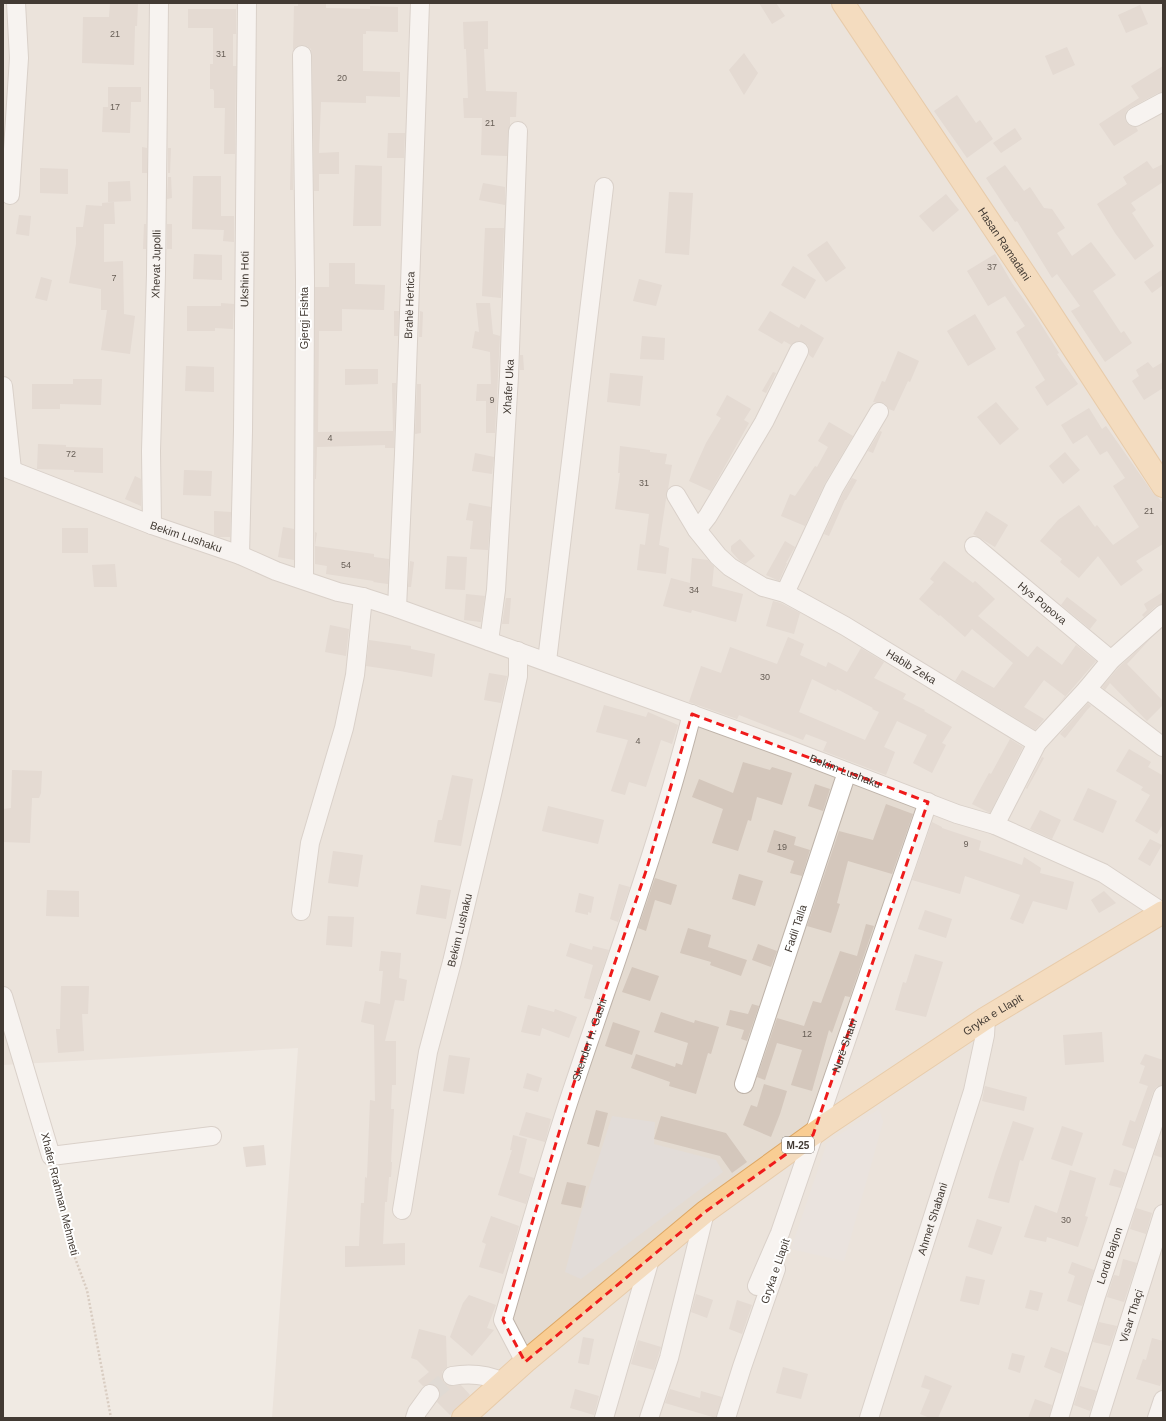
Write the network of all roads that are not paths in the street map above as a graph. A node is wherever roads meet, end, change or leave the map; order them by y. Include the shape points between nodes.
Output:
1 (16, 3) edge
2 (159, 3) edge
3 (247, 3) edge
4 (420, 3) edge
5 (843, 3) edge
6 (302, 56) dead end
7 (1163, 102) edge
8 (1135, 117) dead end
9 (518, 131) dead end
10 (604, 187) dead end
11 (10, 195) dead end
12 (799, 351) dead end
13 (3, 386) edge
14 (879, 412) dead end
15 (8, 469) edge
16 (1163, 486) edge
17 (676, 494) dead end
18 (152, 525) junction
19 (697, 530) junction
20 (974, 546) dead end
21 (240, 555) junction
22 (304, 580) junction
23 (785, 593) junction
24 (363, 597) junction
25 (397, 608) junction
26 (1163, 614) edge
27 (489, 641) junction
28 (518, 651) junction
29 (1111, 660) junction
30 (547, 661) junction
31 (1087, 689) junction
32 (692, 714) junction
33 (1036, 743) junction
34 (1163, 747) edge
35 (847, 772) junction
36 (928, 802) junction
37 (995, 825) junction
38 (301, 911) dead end
39 (1163, 912) edge
40 (3, 996) edge
41 (986, 1018) junction
42 (744, 1084) dead end
43 (1163, 1095) edge
44 (820, 1129) junction
45 (212, 1136) dead end
46 (402, 1210) dead end
47 (705, 1212) junction
48 (1163, 1214) edge
49 (650, 1259) junction
50 (757, 1286) dead end
51 (525, 1362) junction
52 (452, 1376) tunnel mouth
53 (503, 1382) junction
54 (430, 1394) tunnel mouth
55 (1163, 1400) edge
56 (415, 1418) edge
57 (462, 1418) edge
58 (604, 1418) edge
59 (649, 1418) edge
60 (726, 1418) edge
61 (869, 1418) edge
62 (1059, 1418) edge
63 (1099, 1418) edge
64 (1157, 1418) edge

1 - 11 street via 19,58
2 - 18 street, Xhevat Jupolli
3 - 21 street, Ukshin Hoti
4 - 25 street, Brahë Hertica
5 - 16 main road, Hasan Ramadani
6 - 22 street, Gjergj Fishta
7 - 8 street
9 - 27 street, Xhafer Uka via 509,376 496,590
10 - 30 street
12 - 19 street via 764,422
13 - 15 street, Bekim Lushaku
14 - 23 street via 834,488
15 - 18 street, Bekim Lushaku
17 - 19 street, Habib Zeka
18 - 21 street, Bekim Lushaku
19 - 23 street, Habib Zeka via 730,567 763,587
20 - 29 street, Hys Popova
21 - 22 street, Bekim Lushaku
22 - 24 street, Bekim Lushaku via 338,592
23 - 33 street, Habib Zeka via 845,626
24 - 25 street, Bekim Lushaku
24 - 38 street via 355,675 344,728 310,844
25 - 27 street, Bekim Lushaku
26 - 29 street
27 - 28 street, Bekim Lushaku
28 - 30 street, Bekim Lushaku
28 - 46 street, Bekim Lushaku via 518,676 495,783 428,1052
29 - 31 street
30 - 32 street, Bekim Lushaku
31 - 33 street
31 - 34 street
32 - 35 street, Bekim Lushaku
32 - 51 street, Skender H. Gashi via 647,868 568,1101 503,1320
33 - 37 street
35 - 36 street, Bekim Lushaku
35 - 42 street, Fadil Talla
36 - 37 street, Bekim Lushaku
36 - 44 street, Nurë Shatri
37 - 39 street, Bekim Lushaku via 1103,874
39 - 41 main road, Gryka e Llapit / M-25
40 - 45 street, Xhafer Rrahman Mehmeti via 51,1156
41 - 44 main road, Gryka e Llapit / M-25
41 - 61 street, Ahmet Shabani via 986,1035 973,1091
43 - 62 street, Lordi Bajron via 1096,1296
44 - 47 main road, Gryka e Llapit / M-25
44 - 50 street, Nurë Shatri
44 - 60 street, Gryka e Llapit
47 - 49 main road, Gryka e Llapit / M-25
47 - 59 street via 669,1358
48 - 63 street, Visar Thaçi
49 - 51 main road, Gryka e Llapit / M-25
49 - 58 street
51 - 53 main road, Gryka e Llapit / M-25
52 - 53 street via 474,1373
53 - 57 main road, Gryka e Llapit / M-25
54 - 56 street
55 - 64 street

